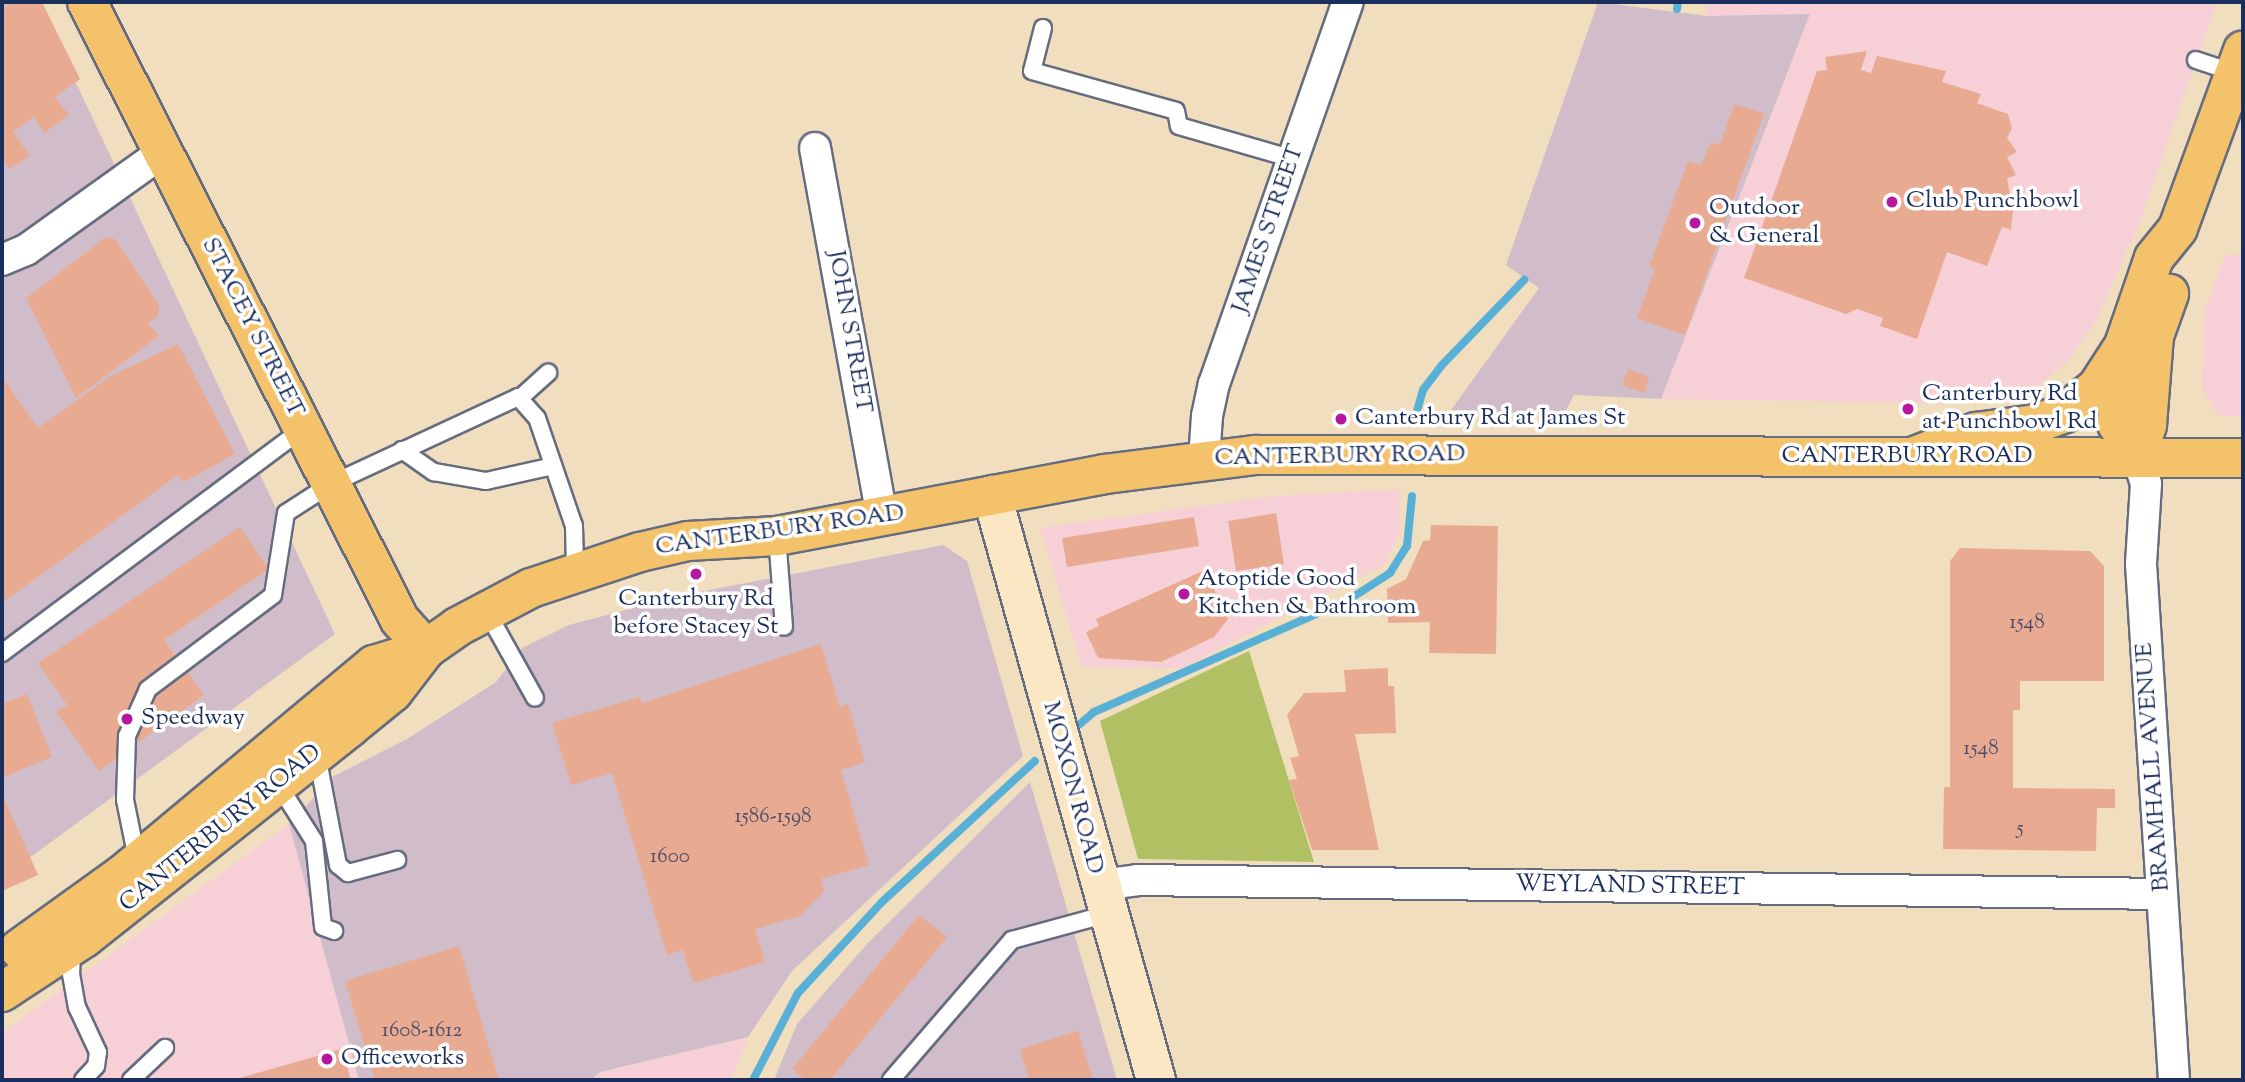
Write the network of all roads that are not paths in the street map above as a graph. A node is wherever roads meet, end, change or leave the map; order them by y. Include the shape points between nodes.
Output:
1 (87, 2) edge
2 (1348, 2) edge
3 (1043, 28) dead end
4 (2196, 60) dead end
5 (2239, 61) edge
6 (815, 148) dead end
7 (163, 152) junction
8 (1293, 159) junction
9 (2178, 228) junction
10 (2, 260) edge
11 (2124, 345) junction
12 (548, 373) dead end
13 (520, 398) junction
14 (303, 428) junction
15 (402, 450) junction
16 (1915, 456) junction
17 (2137, 456) junction
18 (2243, 457) edge
19 (1204, 460) junction
20 (553, 466) junction
21 (331, 484) junction
22 (992, 495) junction
23 (882, 517) junction
24 (776, 536) junction
25 (575, 572) junction
26 (485, 610) junction
27 (785, 627) dead end
28 (426, 649) junction
29 (2, 653) edge
30 (535, 698) dead end
31 (317, 753) junction
32 (278, 784) junction
33 (397, 860) dead end
34 (137, 862) junction
35 (2162, 894) junction
36 (1103, 899) junction
37 (334, 930) dead end
38 (72, 946) junction
39 (2, 960) edge
40 (2, 992) edge
41 (165, 1048) dead end
42 (83, 1080) edge
43 (131, 1080) edge
44 (891, 1080) edge
45 (1156, 1080) edge
46 (2174, 1080) edge

1 - 7 main road, STACEY STREET
2 - 8 street, JAMES STREET
3 - 8 lane via 1032,71 1176,111 1179,126
4 - 5 lane
5 - 9 main road
6 - 23 street, JOHN STREET
7 - 10 street via 26,250
7 - 14 main road, STACEY STREET
8 - 19 street, JAMES STREET via 1214,384
9 - 11 main road via 2154,258
9 - 17 main road via 2182,257 2154,336 2147,425
11 - 16 main road via 2097,387 2065,413 2035,424 1976,432
11 - 17 main road via 2117,424
12 - 13 lane
13 - 15 lane via 510,398
13 - 20 lane via 537,418
14 - 21 main road, STACEY STREET
14 - 29 lane
15 - 20 lane via 435,472 486,481
15 - 21 lane
16 - 17 main road, CANTERBURY ROAD
16 - 19 main road, CANTERBURY ROAD via 1301,453
17 - 18 main road, CANTERBURY ROAD
17 - 35 street, BRAMHALL AVENUE via 2147,499 2141,564
19 - 22 main road, CANTERBURY ROAD
20 - 25 lane via 574,526
21 - 28 main road, STACEY STREET via 400,620
21 - 34 lane via 286,513 273,595 148,689 127,736 125,800
22 - 23 main road, CANTERBURY ROAD
22 - 36 main road, MOXON ROAD
23 - 24 main road, CANTERBURY ROAD
24 - 25 main road, CANTERBURY ROAD via 688,541
24 - 27 lane
25 - 26 main road, CANTERBURY ROAD
26 - 28 main road, CANTERBURY ROAD
26 - 30 lane
28 - 31 main road, CANTERBURY ROAD via 393,692
28 - 34 main road, CANTERBURY ROAD via 374,665
31 - 32 main road, CANTERBURY ROAD
31 - 33 lane via 338,865 348,873
32 - 37 lane via 314,841 323,927
32 - 38 main road, CANTERBURY ROAD
34 - 39 main road, CANTERBURY ROAD
35 - 36 street, WEYLAND STREET via 1137,880
35 - 46 street, BRAMHALL AVENUE
36 - 44 lane via 1012,940
36 - 45 main road, MOXON ROAD
38 - 40 main road, CANTERBURY ROAD
38 - 42 lane via 77,1007 98,1052 96,1066
41 - 43 lane

